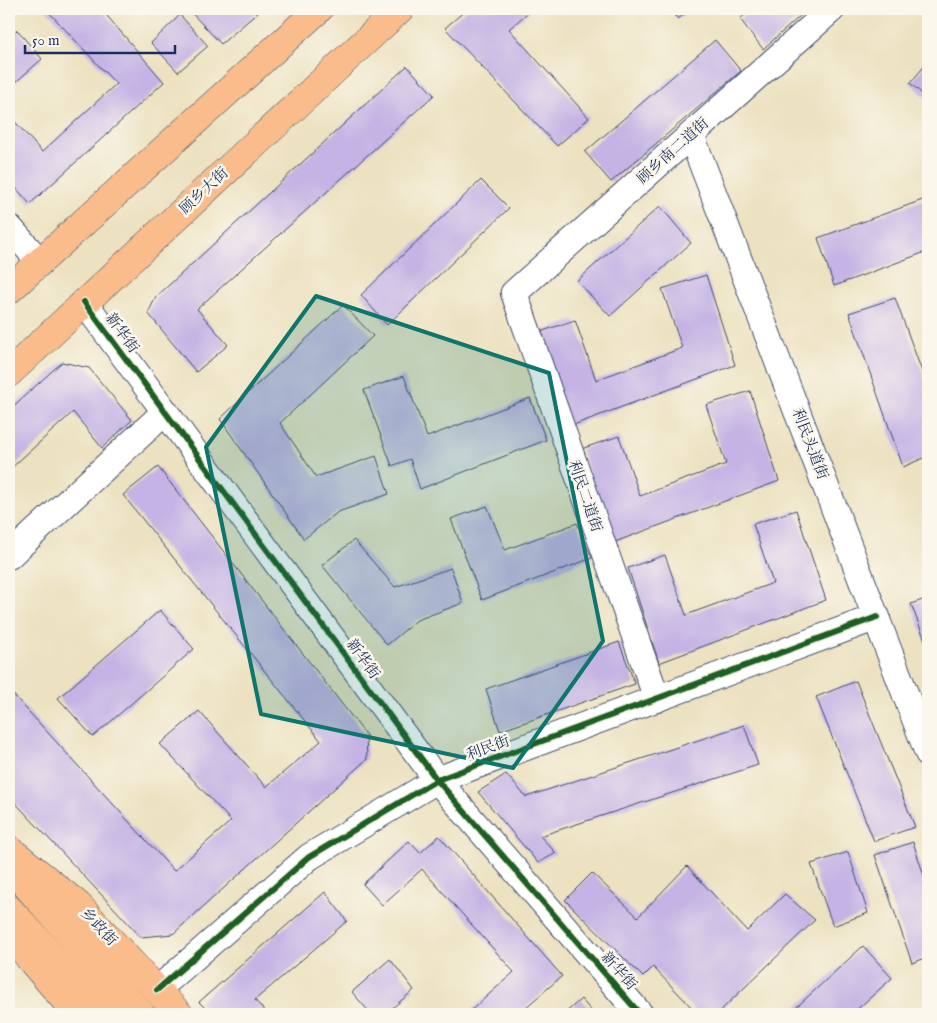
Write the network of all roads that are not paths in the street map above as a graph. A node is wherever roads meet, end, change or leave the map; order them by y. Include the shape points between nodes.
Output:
1 (319, 9) edge
2 (400, 9) edge
3 (832, 9) edge
4 (691, 135) junction
5 (9, 227) edge
6 (40, 262) junction
7 (9, 290) edge
8 (514, 293) joint
9 (84, 302) junction
10 (9, 373) edge
11 (165, 412) junction
12 (9, 556) edge
13 (877, 618) junction
14 (657, 699) junction
15 (928, 753) edge
16 (437, 780) junction
17 (9, 850) edge
18 (9, 866) edge
19 (9, 909) edge
20 (9, 929) edge
21 (56, 939) junction
22 (157, 990) junction
23 (77, 1014) edge
24 (106, 1014) edge
25 (142, 1014) edge
26 (179, 1014) edge
27 (640, 1014) edge

1 - 6 main road
2 - 9 main road, 顾乡大街
3 - 4 street, 顾乡南二道街
4 - 8 street, 顾乡南二道街
4 - 13 street, 利民头道街
5 - 6 street
6 - 7 main road
8 - 14 street, 利民二道街
9 - 10 main road, 顾乡大街
9 - 11 street, 新华街
11 - 12 street
11 - 16 street, 新华街
13 - 14 street, 利民街
13 - 15 street, 利民头道街
14 - 16 street, 利民街
16 - 22 street, 利民街 via 309,857
16 - 27 street, 新华街
17 - 22 main road, 乡政街 via 78,905
18 - 21 main road, 乡政街
19 - 21 main road
20 - 23 main road
21 - 24 main road
21 - 25 main road
22 - 26 main road, 乡政街

